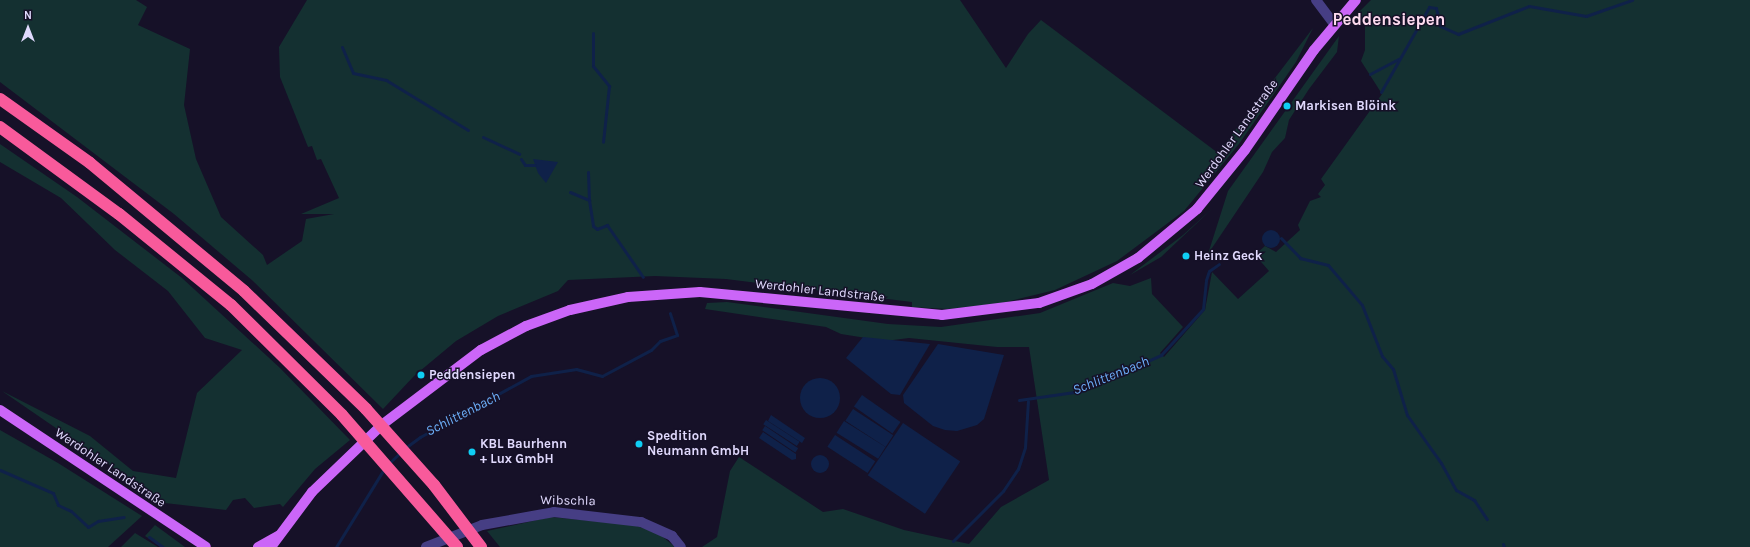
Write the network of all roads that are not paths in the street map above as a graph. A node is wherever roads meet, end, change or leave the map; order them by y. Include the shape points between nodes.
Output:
1 (1316, 0) edge
2 (1356, 0) edge
3 (1334, 24) junction
4 (0, 99) edge
5 (0, 127) edge
6 (0, 410) edge
7 (278, 536) junction
8 (206, 547) edge
9 (258, 547) edge
10 (271, 547) edge
11 (426, 547) edge
12 (457, 547) edge
13 (481, 547) edge
14 (681, 547) edge

1 - 3 street
2 - 3 main road, Werdohler Landstraße
3 - 7 main road, Werdohler Landstraße via 1245,150 1197,209 1138,258 1092,284 1039,303 942,315 700,292 628,297 570,310 502,338 424,393 350,452 312,492
4 - 13 highway, bridge via 102,172 244,291 366,409 434,485
5 - 12 highway, bridge via 119,214 232,305 342,415
6 - 8 main road, Werdohler Landstraße
7 - 9 main road
7 - 10 main road, Werdohler Landstraße
11 - 14 street, Wibschla via 482,525 554,512 641,522 672,536

